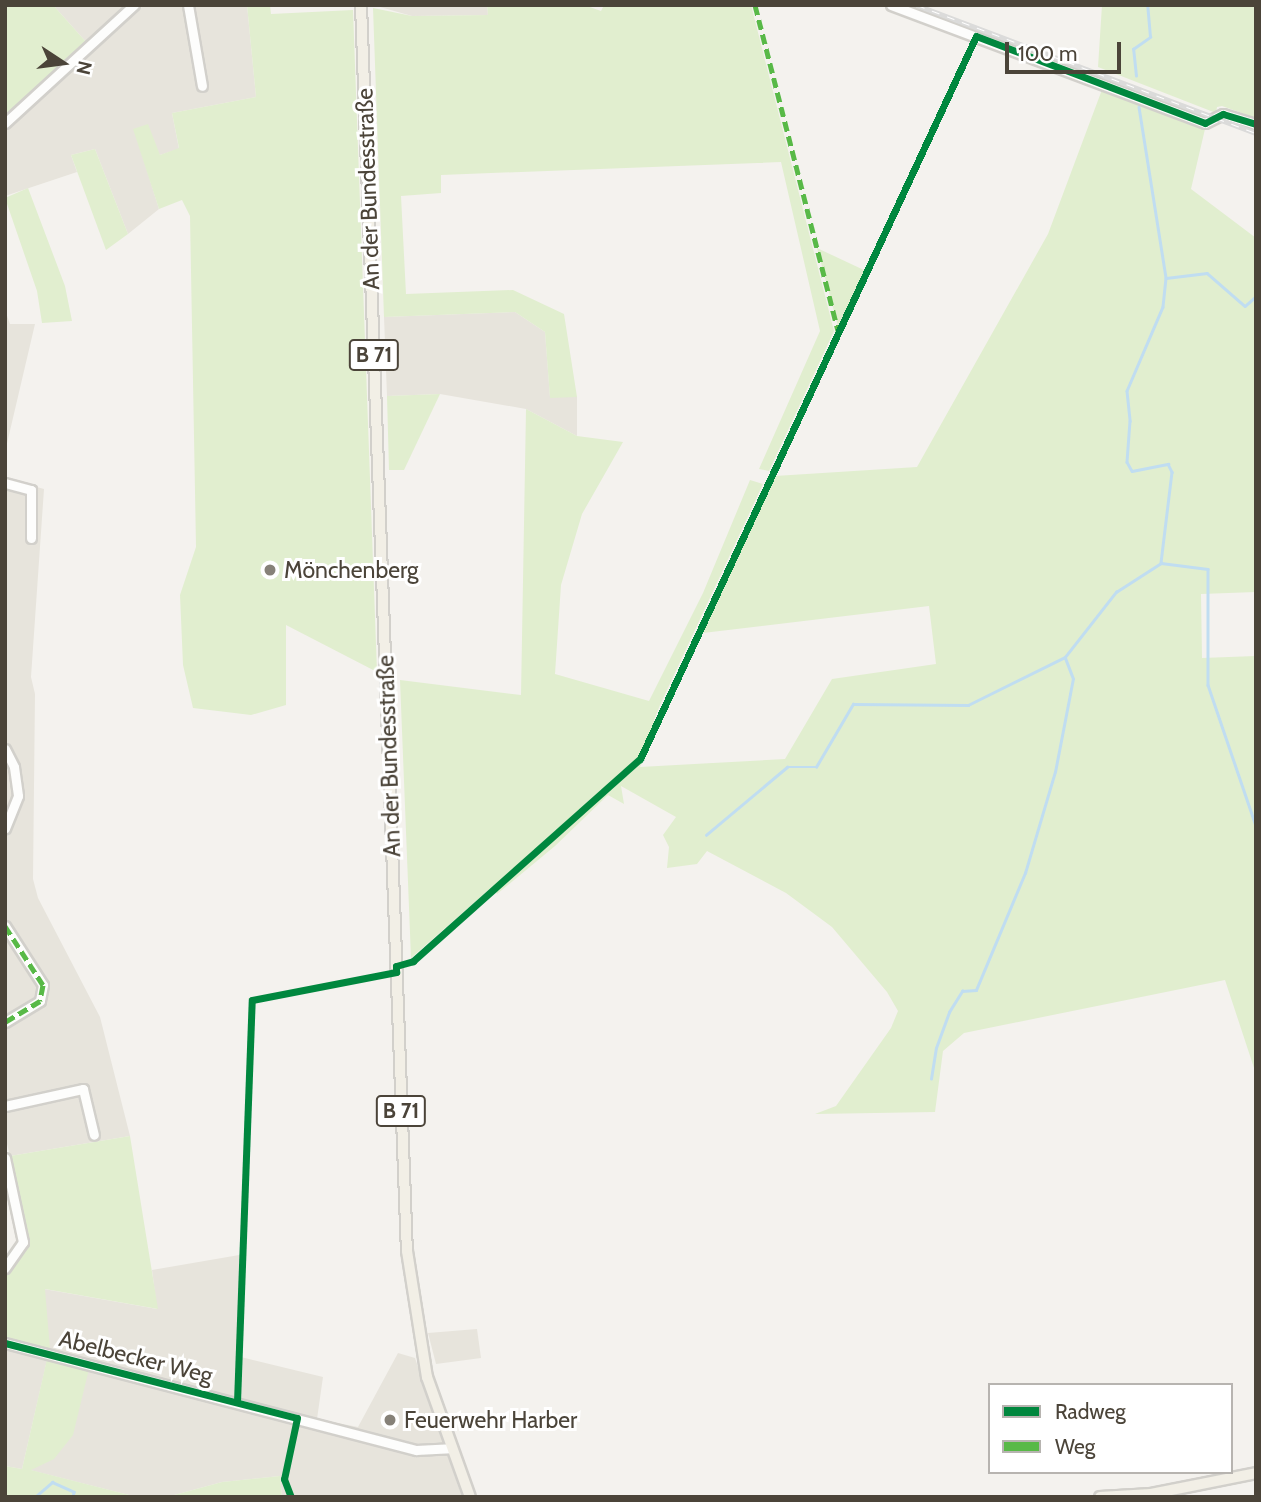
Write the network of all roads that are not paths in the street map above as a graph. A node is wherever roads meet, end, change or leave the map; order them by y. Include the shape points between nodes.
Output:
1 (134, 5) edge
2 (188, 5) edge
3 (361, 5) edge
4 (891, 5) edge
5 (202, 86) dead end
6 (5, 123) edge
7 (1256, 124) edge
8 (5, 483) edge
9 (31, 538) dead end
10 (5, 750) edge
11 (5, 829) edge
12 (5, 926) edge
13 (5, 1022) edge
14 (5, 1107) edge
15 (94, 1135) dead end
16 (5, 1158) edge
17 (5, 1268) edge
18 (5, 1343) edge
19 (450, 1448) junction
20 (1256, 1473) edge
21 (470, 1497) edge
22 (1100, 1497) edge

1 - 6 street
2 - 5 street
3 - 19 main road, An der Bundesstraße / B 71 via 404,1212 416,1325
4 - 7 street via 1205,123 1223,114
8 - 9 street via 30,490
10 - 11 street via 14,767 18,796
12 - 13 street via 43,985 43,993 40,1002
14 - 15 street via 83,1089
16 - 17 street via 23,1242
18 - 19 street, Abelbecker Weg via 416,1450
19 - 21 main road, An der Bundesstraße / B 71
20 - 22 main road via 1151,1494

